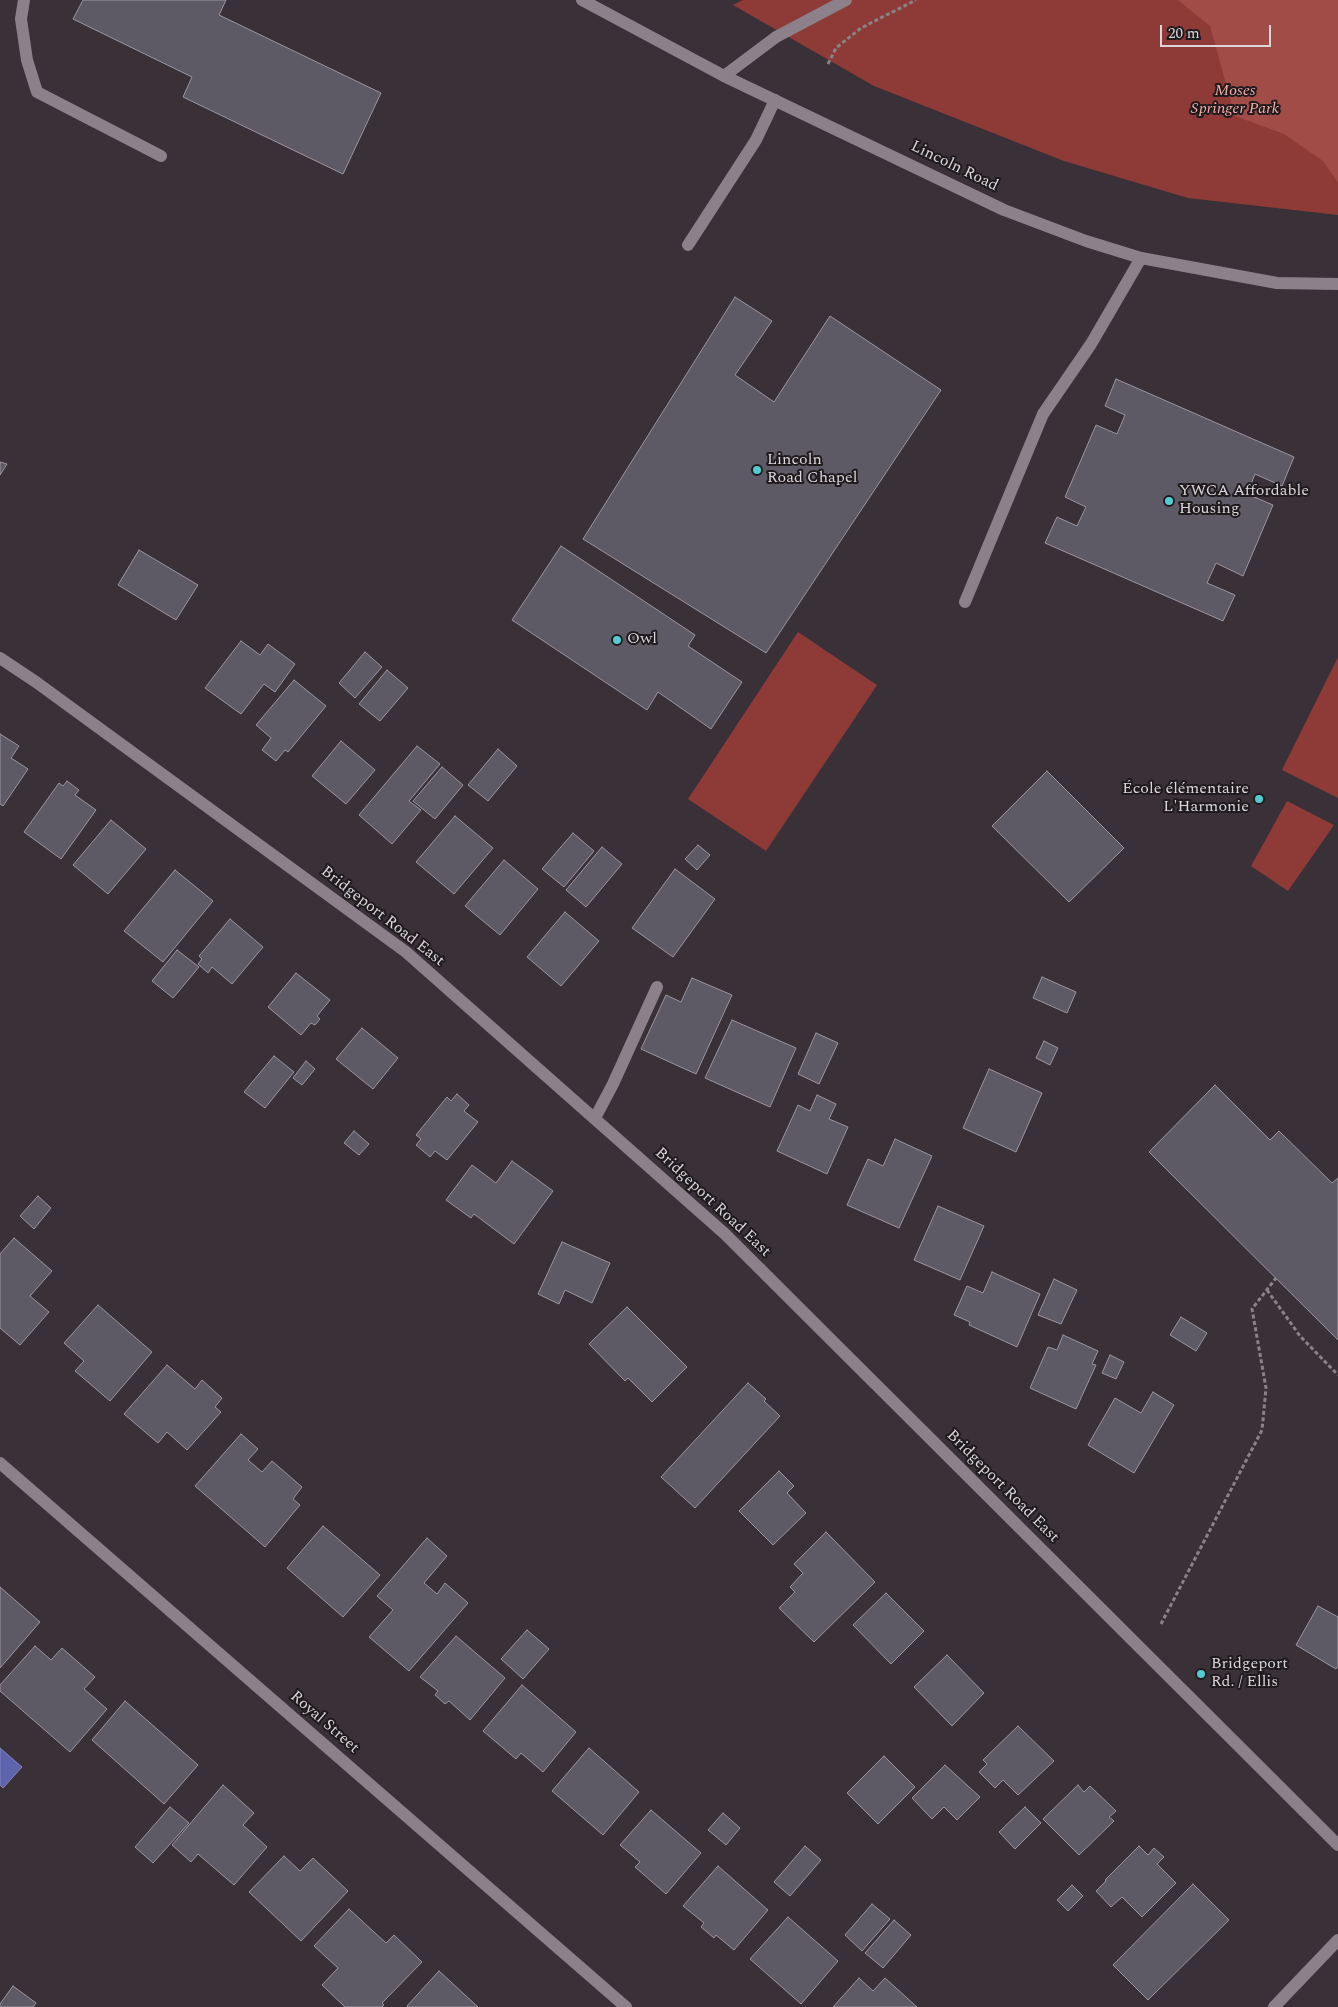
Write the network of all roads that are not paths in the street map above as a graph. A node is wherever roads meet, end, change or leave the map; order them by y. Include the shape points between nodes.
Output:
1 (24, 0) edge
2 (582, 0) edge
3 (846, 0) edge
4 (596, 3) edge
5 (724, 76) junction
6 (775, 100) junction
7 (161, 156) dead end
8 (688, 245) dead end
9 (1141, 258) junction
10 (1338, 284) edge
11 (964, 602) dead end
12 (0, 658) edge
13 (657, 987) dead end
14 (594, 1118) junction
15 (0, 1463) edge
16 (1338, 1845) edge
17 (1338, 1940) edge
18 (626, 2007) edge
19 (1274, 2007) edge

1 - 7 main road via 21,19 37,92
2 - 4 main road, Lincoln Road
3 - 5 main road via 776,37
4 - 5 main road, Lincoln Road
5 - 6 main road, Lincoln Road
6 - 8 main road via 756,140
6 - 9 main road, Lincoln Road via 1004,210
9 - 10 main road, Lincoln Road via 1277,282
9 - 11 main road via 1091,344 1043,414
12 - 14 main road, Bridgeport Road East via 406,952
13 - 14 main road
14 - 16 main road, Bridgeport Road East via 725,1234
15 - 18 main road, Royal Street
17 - 19 main road

